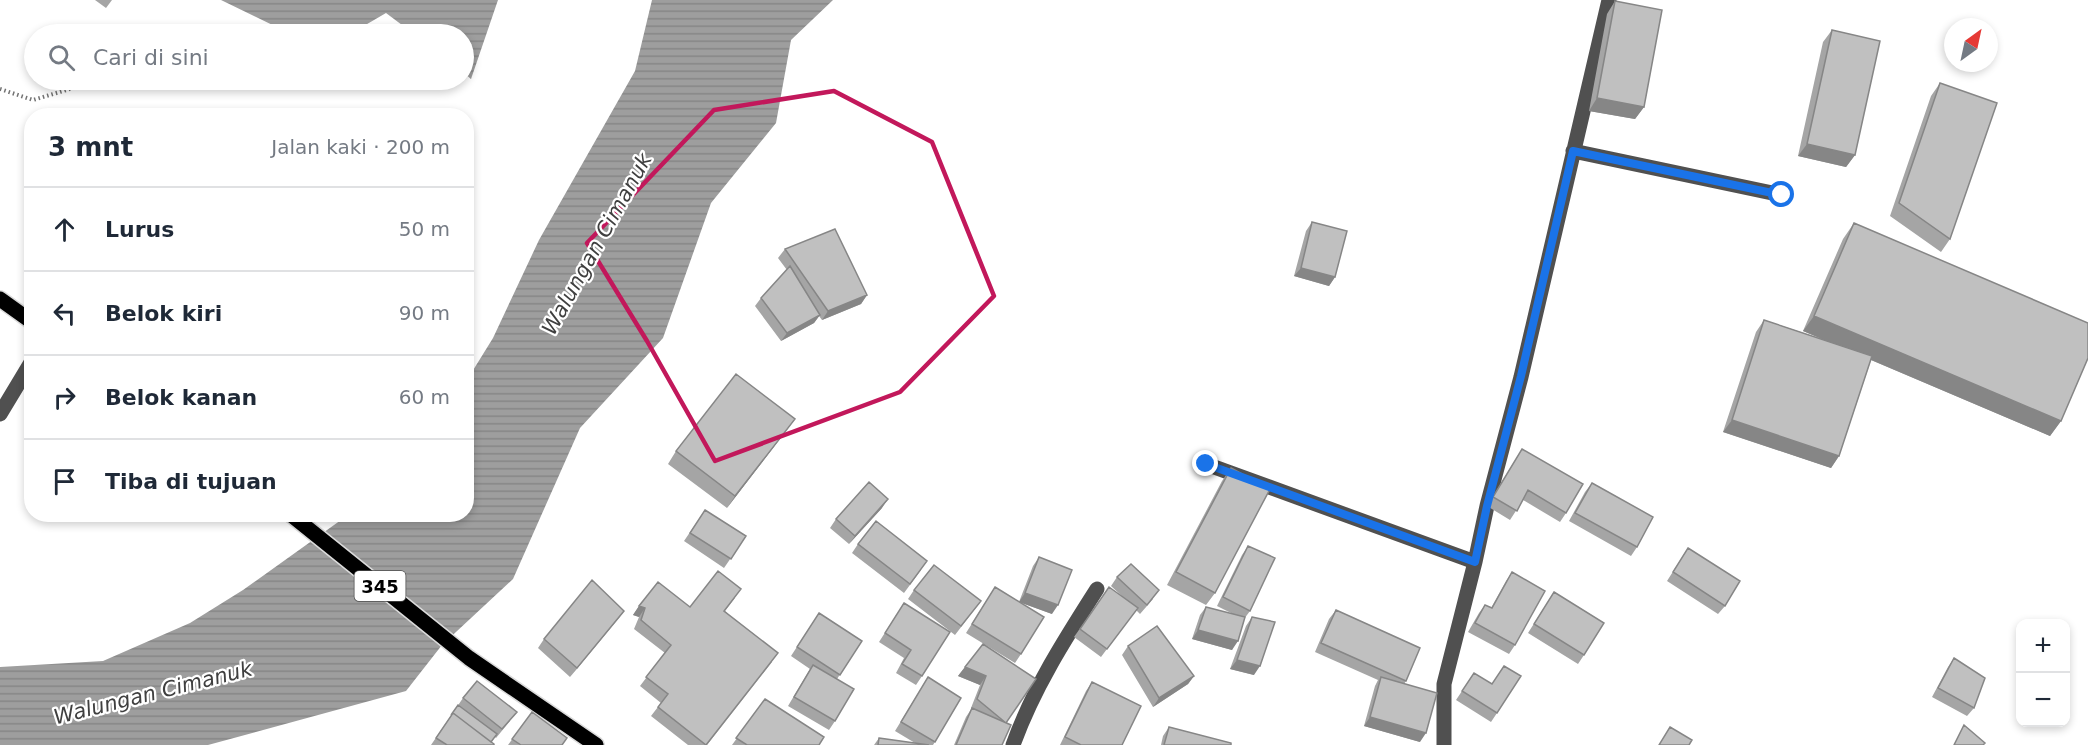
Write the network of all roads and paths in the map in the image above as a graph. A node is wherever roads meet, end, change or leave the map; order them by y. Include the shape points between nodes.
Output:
1 (1609, 0) edge
2 (0, 89) edge
3 (66, 90) edge
4 (1573, 151) junction
5 (1782, 195) dead end
6 (0, 299) edge
7 (24, 316) edge
8 (24, 374) edge
9 (0, 414) edge
10 (1206, 464) dead end
11 (300, 522) edge
12 (1475, 562) junction
13 (1097, 589) dead end
14 (596, 745) edge
15 (1013, 745) edge
16 (1444, 745) edge

1 - 4 street
2 - 3 path via 33,100
4 - 5 street
4 - 12 street
6 - 7 main road
8 - 9 street
10 - 12 street
11 - 14 main road, 345 via 470,658
12 - 16 street via 1444,684
13 - 15 street via 1058,650

